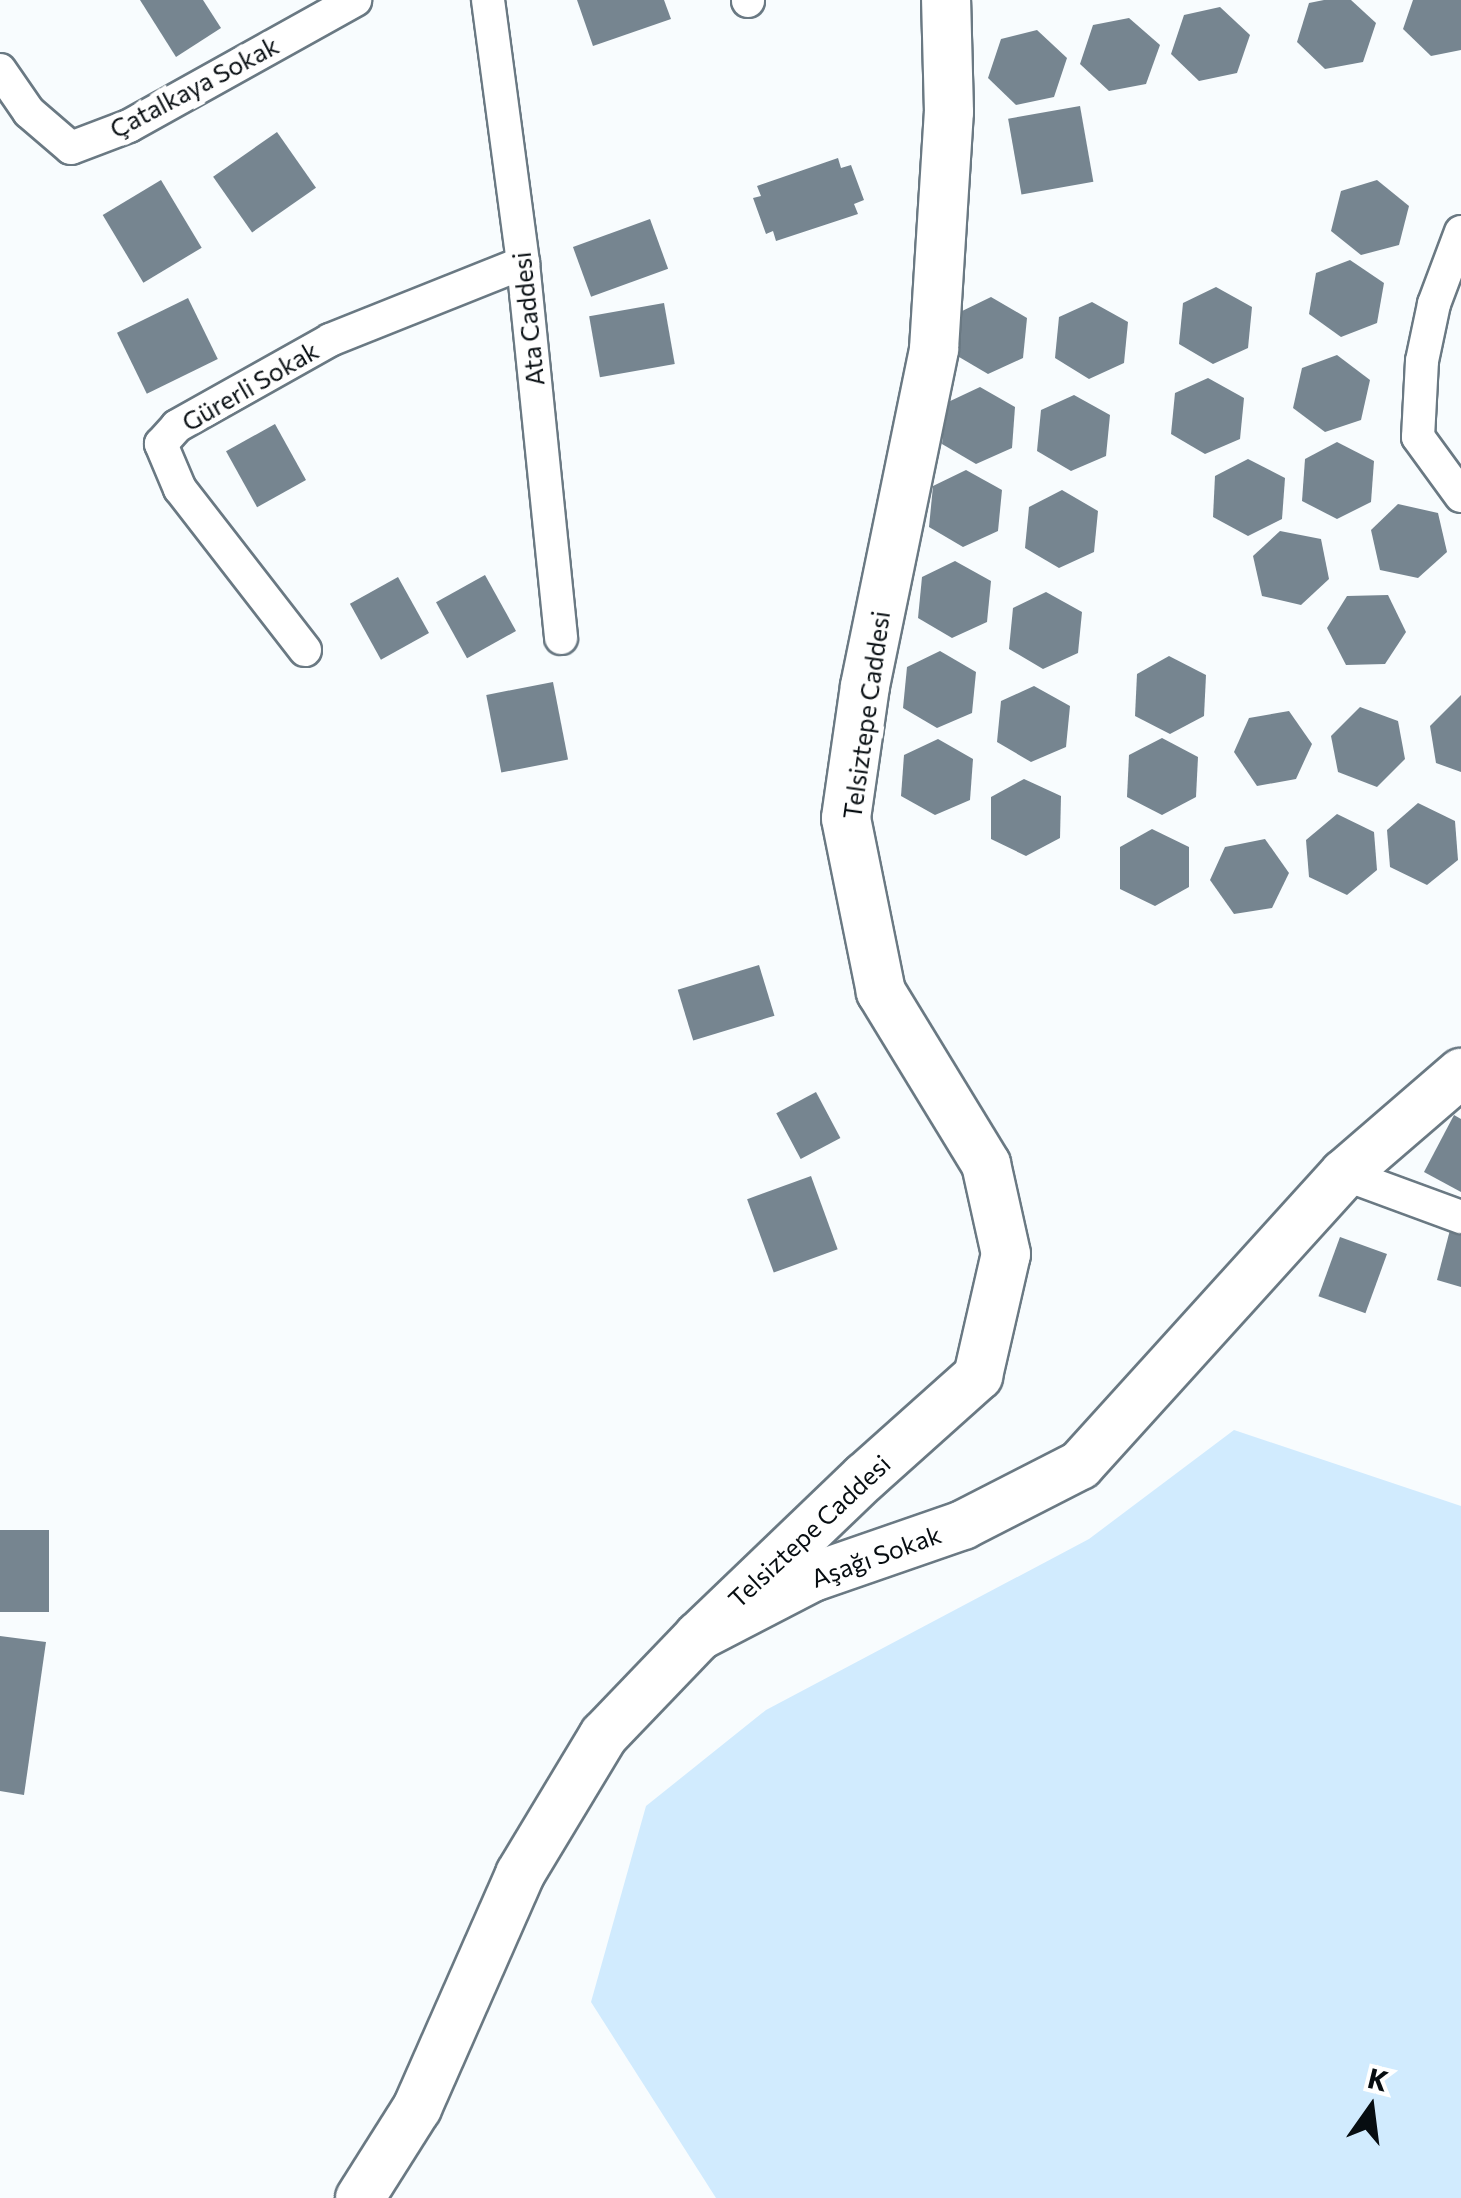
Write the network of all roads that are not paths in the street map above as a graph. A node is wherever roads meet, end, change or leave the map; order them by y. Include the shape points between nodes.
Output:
1 (355, 0) edge
2 (488, 0) edge
3 (946, 0) edge
4 (0, 70) edge
5 (1461, 232) edge
6 (523, 264) junction
7 (1461, 496) edge
8 (561, 638) dead end
9 (305, 650) dead end
10 (1461, 1073) edge
11 (1344, 1174) junction
12 (1461, 1216) edge
13 (699, 1636) junction
14 (360, 2198) edge

1 - 4 street, Çatalkaya Sokak via 128,126 71,148 29,112
2 - 6 street, Ata Caddesi
3 - 13 street, Telsiztepe Caddesi via 949,112 934,349 865,686 846,818 880,992 986,1164 1006,1254 978,1376
5 - 7 street via 1434,304 1422,361 1418,437
6 - 8 street, Ata Caddesi
6 - 9 street, Gürerli Sokak via 330,340 177,426 161,444 180,488
10 - 11 street, Aşağı Sokak
11 - 12 street
11 - 13 street, Aşağı Sokak via 1080,1465 963,1525 812,1576
13 - 14 street, Aşağı Sokak via 604,1735 529,1858 417,2108

